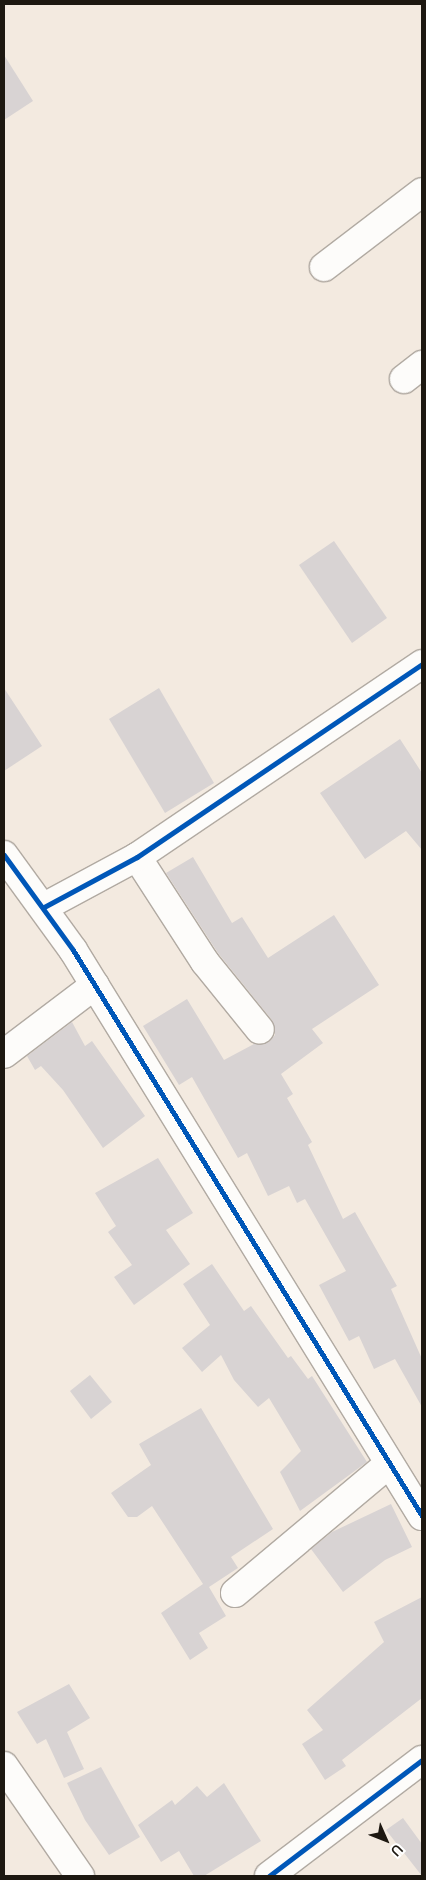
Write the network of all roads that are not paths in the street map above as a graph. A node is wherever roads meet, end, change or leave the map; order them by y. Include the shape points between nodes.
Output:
1 (422, 192) edge
2 (324, 267) dead end
3 (422, 664) edge
4 (4, 855) edge
5 (137, 857) junction
6 (44, 907) junction
7 (94, 985) junction
8 (260, 1030) dead end
9 (4, 1054) edge
10 (389, 1464) junction
11 (422, 1516) edge
12 (235, 1593) dead end
13 (422, 1760) edge
14 (4, 1766) edge
15 (80, 1876) edge
16 (269, 1876) edge

1 - 2 street
3 - 5 street
4 - 6 street
5 - 6 street
5 - 8 street via 205,962
6 - 7 street
7 - 9 street
7 - 10 street
10 - 11 street
10 - 12 street
13 - 16 street
14 - 15 street

